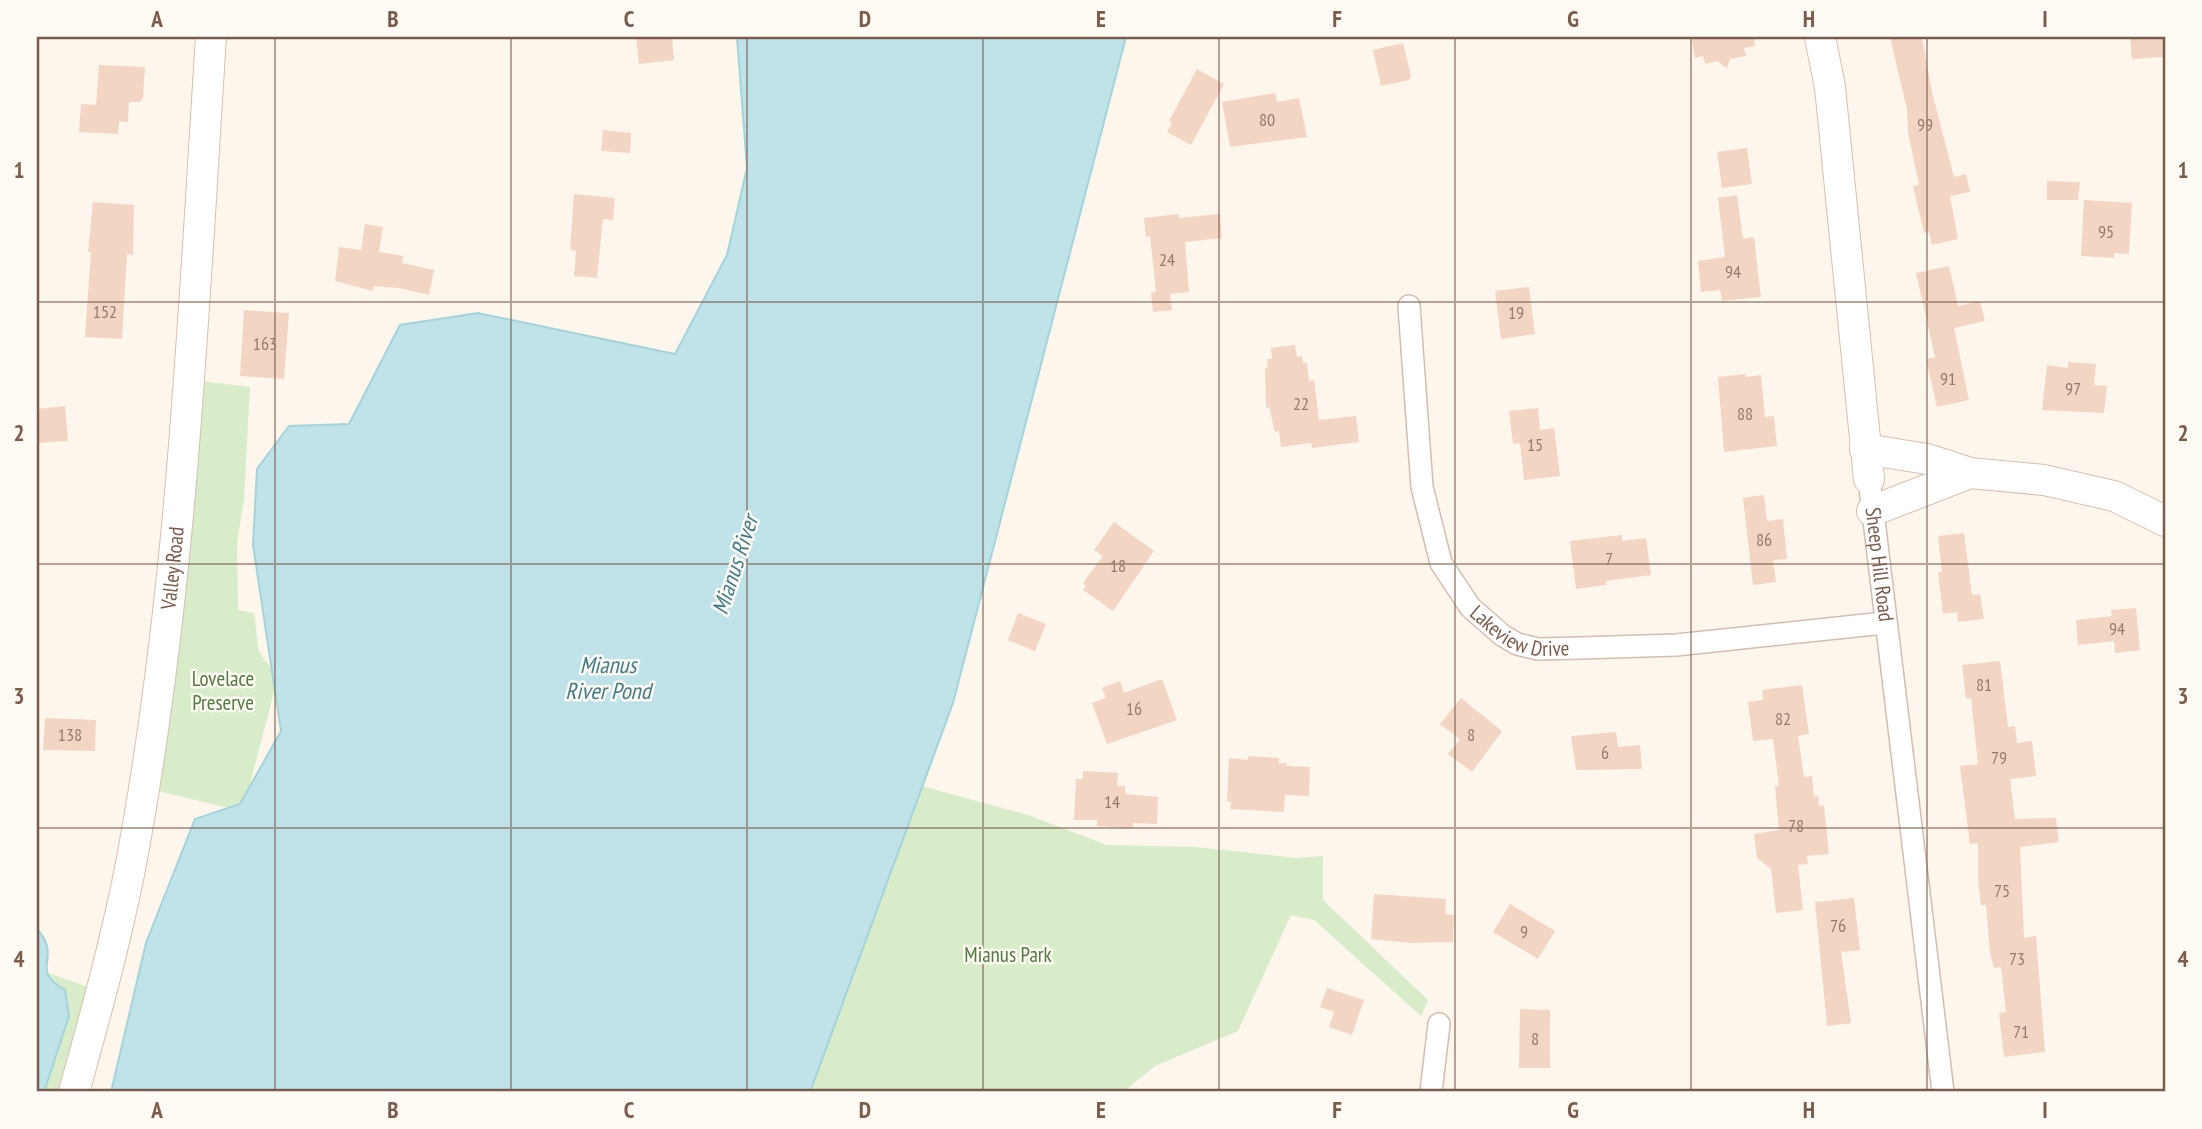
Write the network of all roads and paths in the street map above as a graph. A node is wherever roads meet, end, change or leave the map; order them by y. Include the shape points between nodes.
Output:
1 (211, 37) edge
2 (1820, 37) edge
3 (1409, 306) dead end
4 (1866, 449) junction
5 (1970, 473) junction
6 (1869, 479) joint
7 (1872, 511) junction
8 (2165, 521) edge
9 (1884, 623) junction
10 (1439, 1024) dead end
11 (74, 1092) edge
12 (1432, 1092) edge
13 (1943, 1092) edge

1 - 11 main road, Valley Road via 180,486 154,719 118,924
2 - 4 main road, Sheep Hill Road via 1833,114
3 - 9 street, Lakeview Drive via 1422,487 1441,563 1470,607 1502,635 1538,649 1676,645
4 - 5 main road via 1927,459
4 - 6 main road, Sheep Hill Road
5 - 7 main road
5 - 8 main road via 2043,480 2114,496
6 - 7 street, Sheep Hill Road
7 - 9 street, Sheep Hill Road
9 - 13 street, Sheep Hill Road
10 - 12 street

